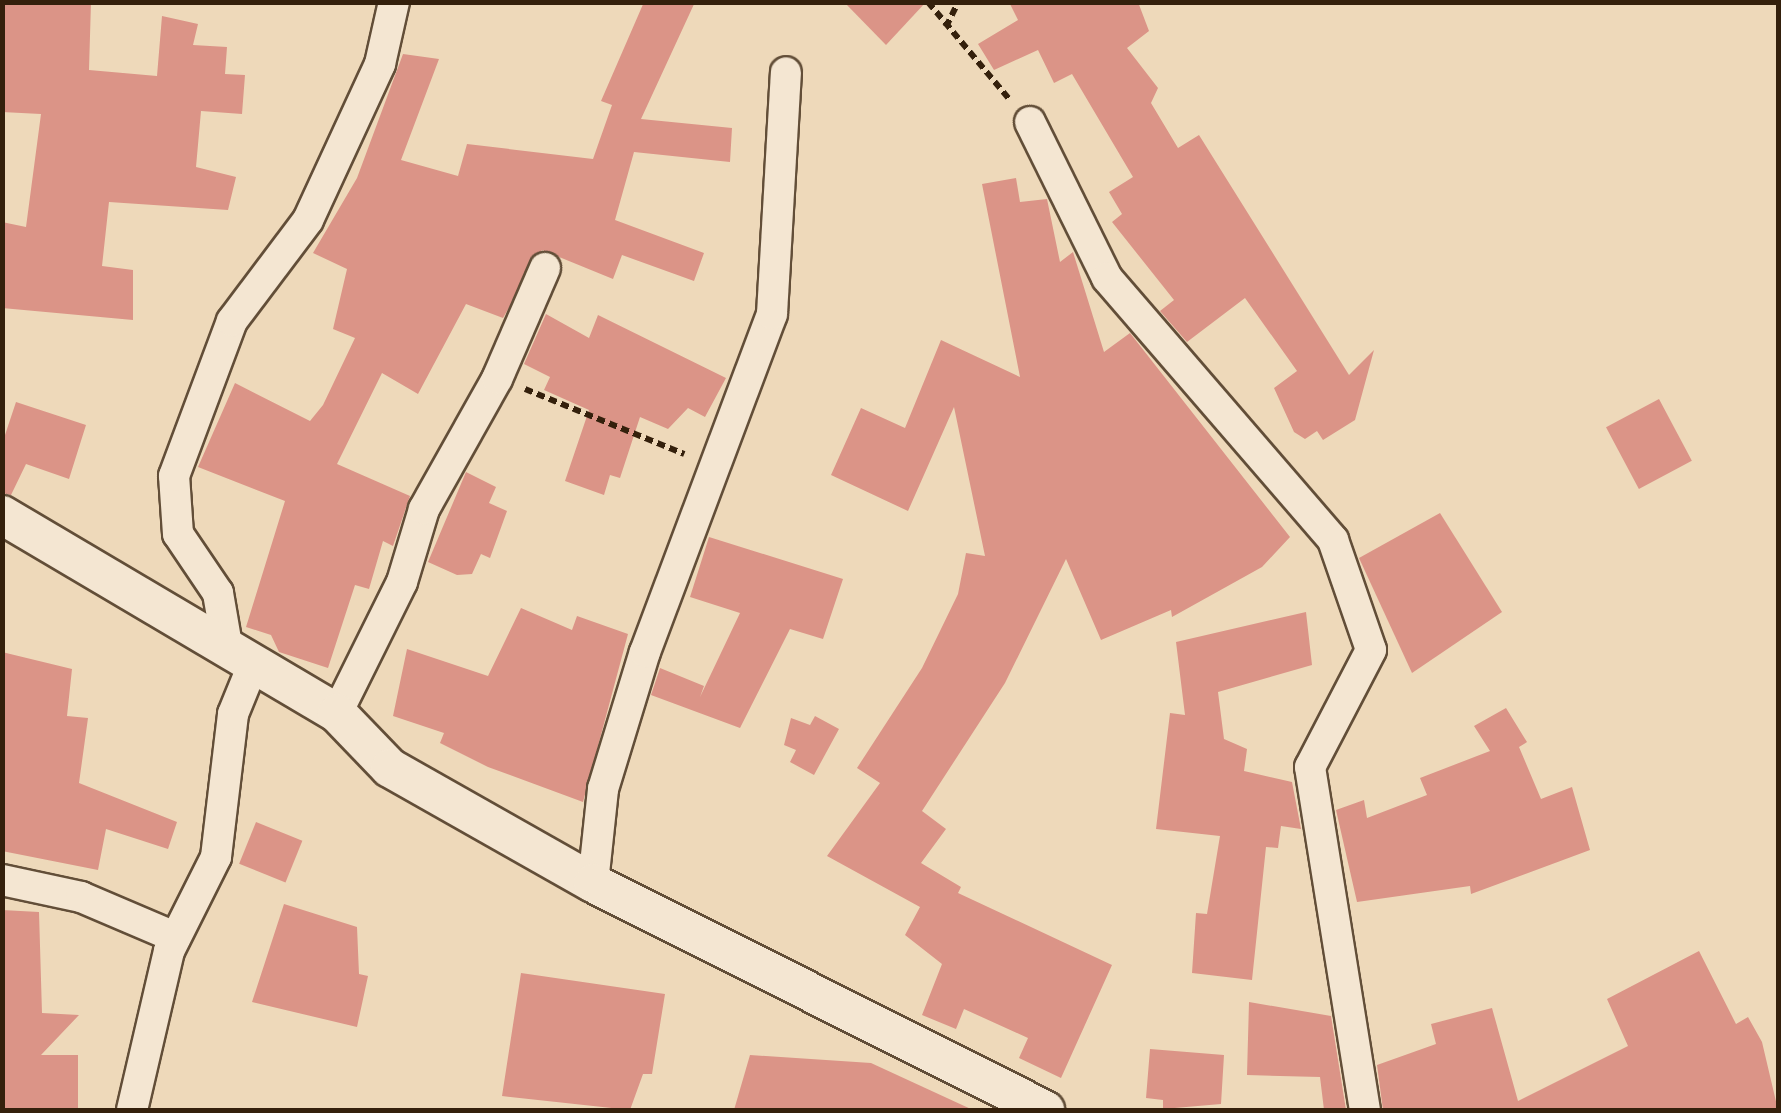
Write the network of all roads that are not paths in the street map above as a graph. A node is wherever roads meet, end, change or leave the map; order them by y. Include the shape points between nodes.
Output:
1 (394, 2) edge
2 (786, 72) dead end
3 (1030, 122) road end
4 (545, 268) dead end
5 (2, 515) edge
6 (241, 658) junction
7 (337, 713) junction
8 (2, 880) edge
9 (593, 884) junction
10 (175, 937) junction
11 (132, 1110) edge
12 (1045, 1110) edge
13 (1365, 1110) edge

1 - 6 street via 380,64 308,220 232,322 174,476 178,534 218,593
2 - 9 street via 772,314 709,464 603,789
3 - 13 street via 1107,278 1333,540 1371,650 1310,766
4 - 7 street via 497,378 424,509 402,582
5 - 6 street
6 - 7 street
6 - 10 street via 216,857
7 - 9 street via 390,768
8 - 10 street via 81,897
9 - 12 street
10 - 11 street

